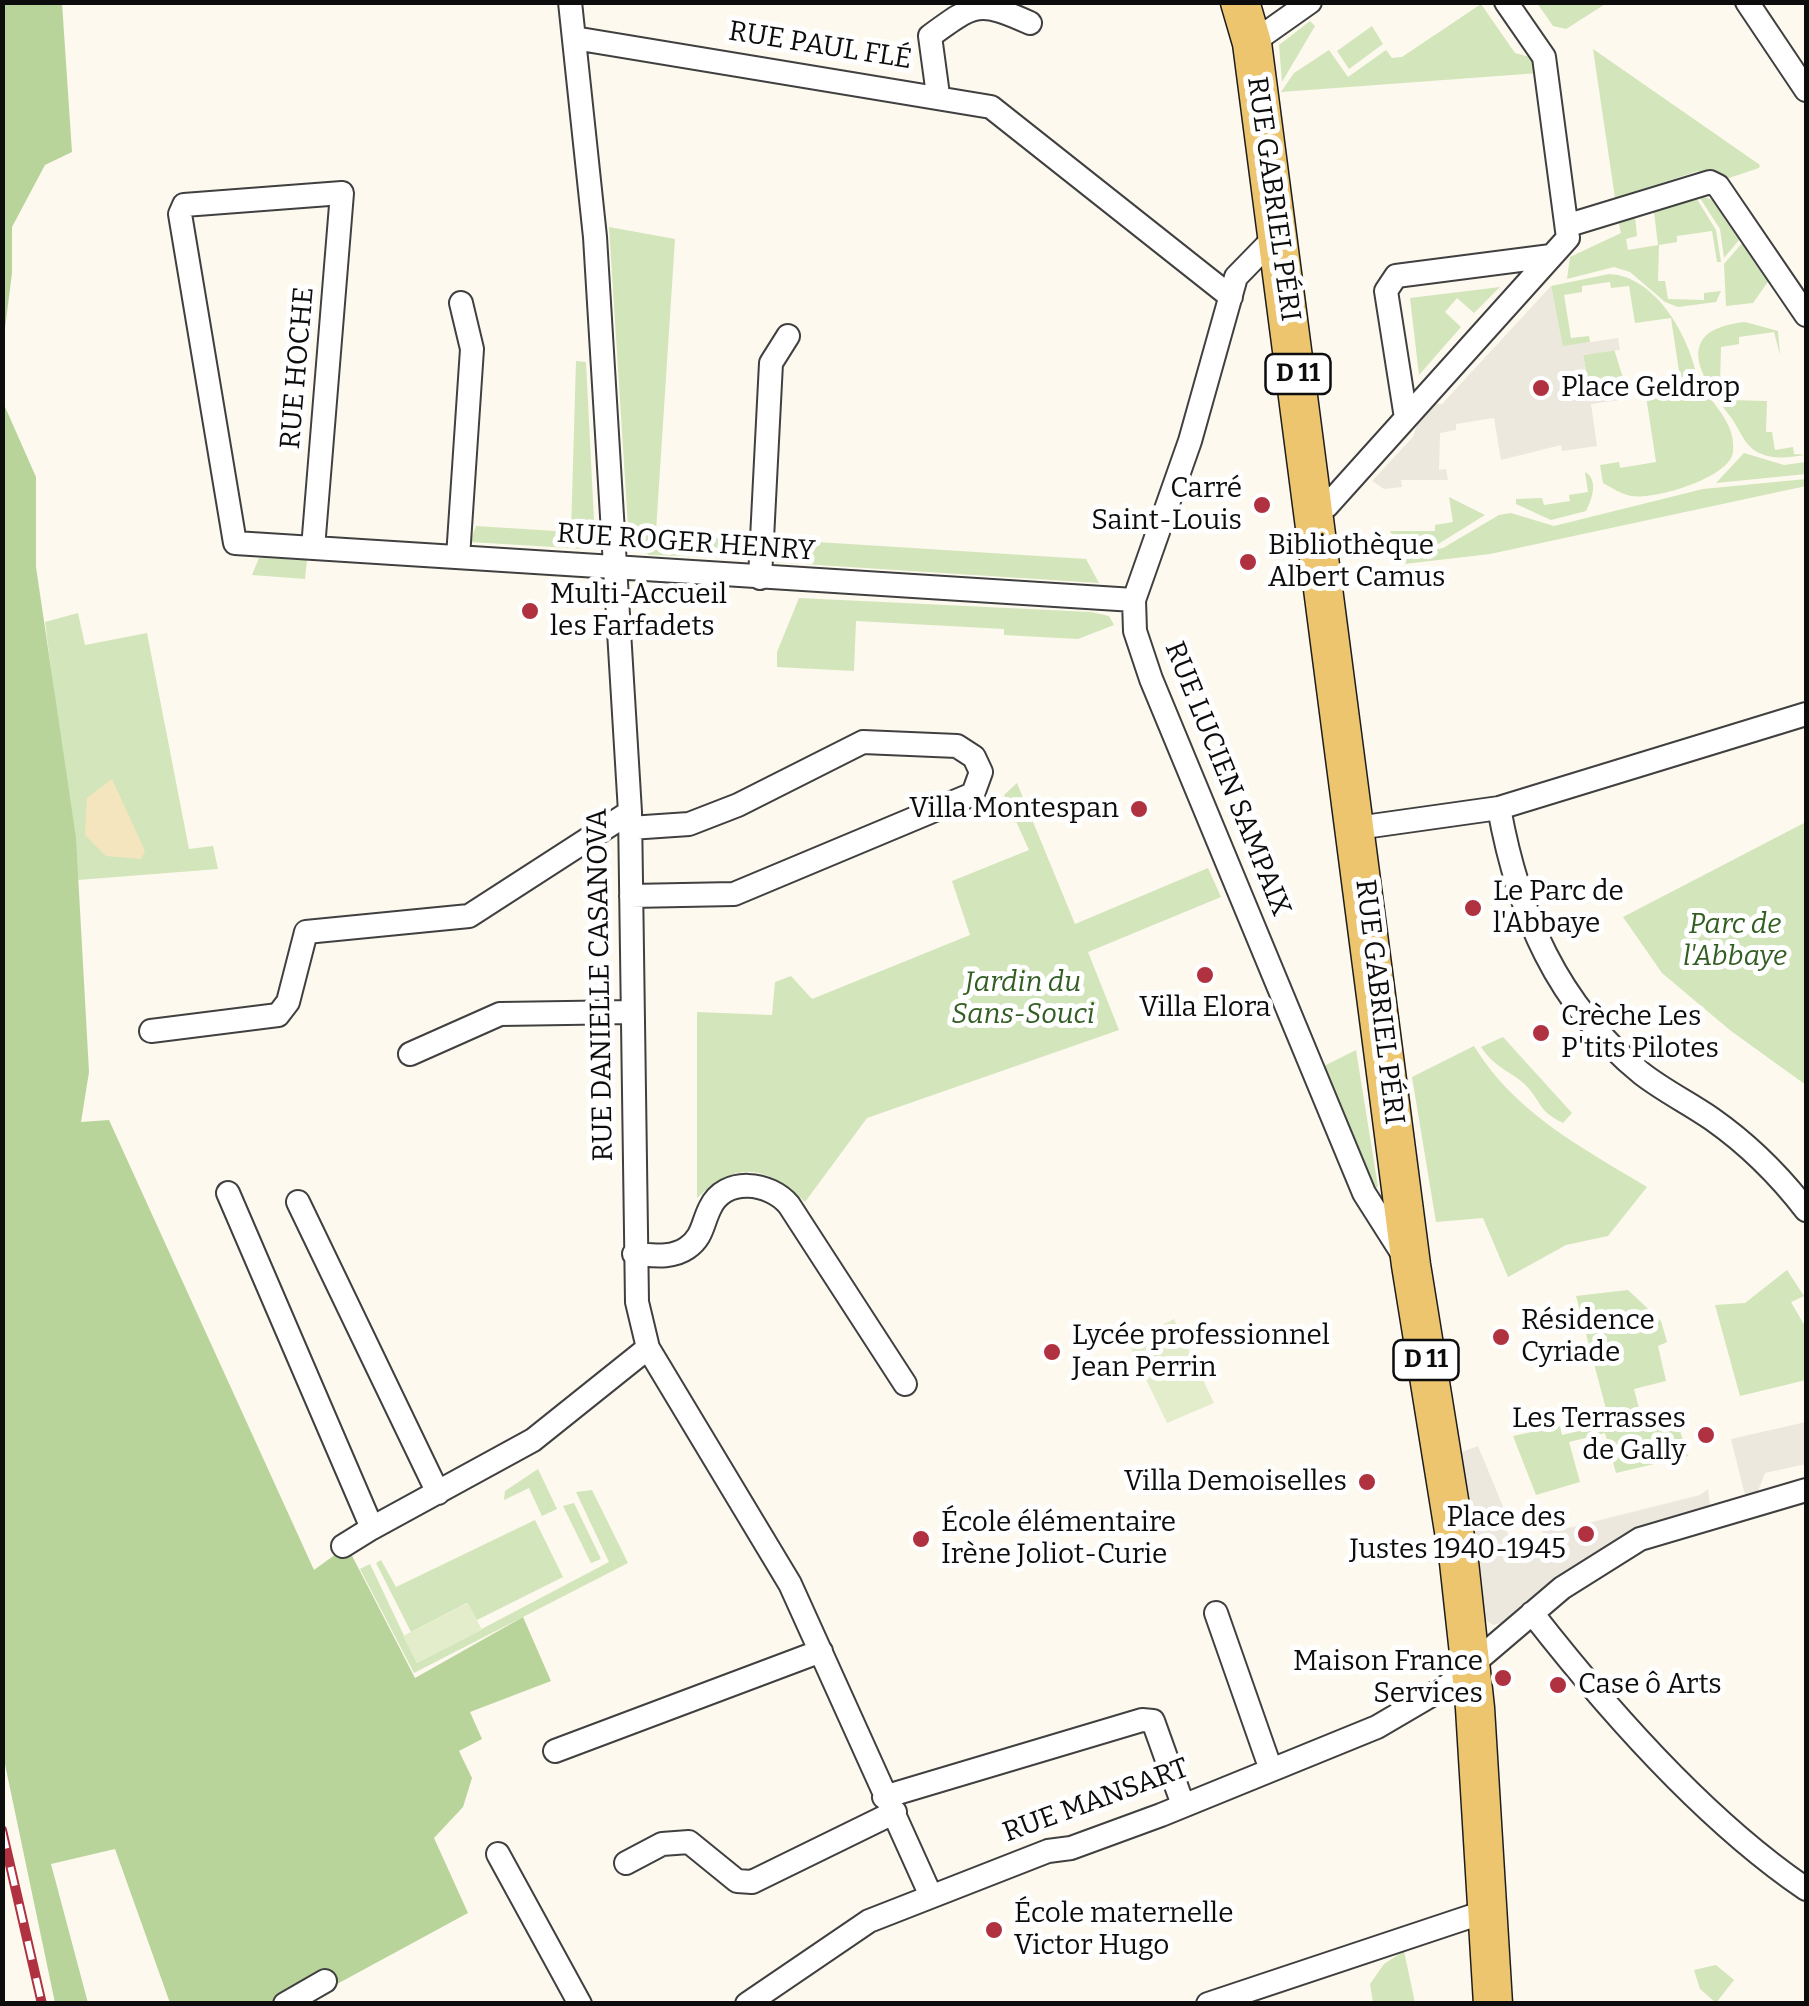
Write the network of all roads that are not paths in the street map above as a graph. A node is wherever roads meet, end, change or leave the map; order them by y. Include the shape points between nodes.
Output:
1 (570, 2) edge
2 (1240, 2) edge
3 (1310, 2) edge
4 (1506, 2) edge
5 (1747, 2) edge
6 (1030, 22) dead end
7 (574, 38) junction
8 (1252, 44) junction
9 (1806, 90) edge
10 (938, 94) junction
11 (342, 193) joint
12 (1569, 225) junction
13 (1277, 235) junction
14 (1551, 256) junction
15 (1286, 294) junction
16 (1231, 297) junction
17 (461, 304) dead end
18 (1806, 315) edge
19 (788, 336) dead end
20 (1406, 418) junction
21 (1316, 513) junction
22 (313, 548) junction
23 (458, 557) junction
24 (614, 567) junction
25 (760, 578) junction
26 (1134, 600) junction
27 (1806, 714) edge
28 (1499, 808) junction
29 (630, 820) junction
30 (1357, 828) junction
31 (631, 896) junction
32 (632, 1012) junction
33 (150, 1031) dead end
34 (410, 1054) dead end
35 (228, 1193) dead end
36 (298, 1202) dead end
37 (1806, 1210) edge
38 (634, 1254) junction
39 (1411, 1265) junction
40 (648, 1348) junction
41 (905, 1384) dead end
42 (1806, 1490) edge
43 (438, 1493) junction
44 (372, 1528) junction
45 (343, 1546) dead end
46 (1216, 1613) dead end
47 (1532, 1613) junction
48 (821, 1651) junction
49 (1469, 1666) junction
50 (554, 1751) dead end
51 (1270, 1767) junction
52 (1182, 1802) junction
53 (890, 1805) junction
54 (498, 1854) dead end
55 (626, 1863) dead end
56 (1806, 1889) edge
57 (931, 1896) junction
58 (1490, 1910) junction
59 (325, 1982) dead end
60 (285, 2004) edge
61 (580, 2004) edge
62 (747, 2004) edge
63 (1208, 2004) edge
64 (1493, 2004) edge

1 - 7 street, RUE DANIELLE CASANOVA
2 - 8 main road, RUE GABRIEL PÉRI / D 11
3 - 8 street
4 - 12 street via 1544,57
5 - 9 street
6 - 10 street, RUE PAUL FLÉ via 990,4 968,8 930,36
7 - 10 street, RUE PAUL FLÉ
7 - 24 street, RUE DANIELLE CASANOVA
8 - 13 main road, RUE GABRIEL PÉRI / D 11
10 - 16 street, RUE PAUL FLÉ via 991,107
11 - 22 street, RUE HOCHE
11 - 22 street, RUE ROGER HENRY via 194,202 180,214 235,543
12 - 14 street via 1568,238
12 - 18 street via 1710,182
13 - 15 main road, RUE GABRIEL PÉRI / D 11
13 - 16 street, RUE LUCIEN SAMPAIX via 1241,270
14 - 20 street
14 - 20 street via 1390,281 1386,291
15 - 16 street via 1277,282 1262,280
15 - 21 main road, RUE GABRIEL PÉRI / D 11
16 - 26 street, RUE LUCIEN SAMPAIX
17 - 23 street via 472,349
19 - 25 street via 771,362
20 - 21 street
21 - 30 main road, RUE GABRIEL PÉRI / D 11
22 - 23 street, RUE ROGER HENRY
23 - 24 street, RUE ROGER HENRY
24 - 25 street, RUE ROGER HENRY
24 - 29 street, RUE DANIELLE CASANOVA
25 - 26 street, RUE ROGER HENRY
26 - 39 street, RUE LUCIEN SAMPAIX via 1151,679 1368,1202
27 - 28 street
28 - 30 street
28 - 37 street via 1524,914 1581,1011 1642,1073 1761,1157
29 - 31 street, RUE DANIELLE CASANOVA
29 - 31 street via 689,824 862,742 957,746 974,756 981,772 973,794 734,894
29 - 33 street via 469,916 306,932 288,1002 278,1015
30 - 39 main road, RUE GABRIEL PÉRI / D 11
31 - 32 street, RUE DANIELLE CASANOVA
32 - 34 street via 500,1014
32 - 38 street, RUE DANIELLE CASANOVA
35 - 44 street
36 - 43 street
38 - 40 street, RUE DANIELLE CASANOVA
38 - 41 street via 681,1252 727,1191 751,1185 771,1190 789,1205
39 - 49 main road, RUE GABRIEL PÉRI / D 11
40 - 43 street via 533,1440
40 - 48 street, RUE DANIELLE CASANOVA via 769,1546
42 - 47 street, RUE MANSART via 1640,1539
43 - 44 street
44 - 45 street
46 - 51 street
47 - 49 street, RUE MANSART
47 - 56 street via 1718,1816
48 - 50 street
48 - 53 street, RUE DANIELLE CASANOVA
49 - 51 street, RUE MANSART via 1400,1716
49 - 58 main road, RUE GABRIEL PÉRI / D 11
51 - 52 street, RUE MANSART
52 - 53 street via 1153,1721 1142,1720
52 - 57 street, RUE MANSART
53 - 55 street via 752,1882 737,1881 689,1842 662,1844
53 - 57 street, RUE DANIELLE CASANOVA
54 - 61 street
57 - 62 street, RUE MANSART via 869,1921
58 - 63 street
58 - 64 main road, RUE GABRIEL PÉRI / D 11
59 - 60 street

